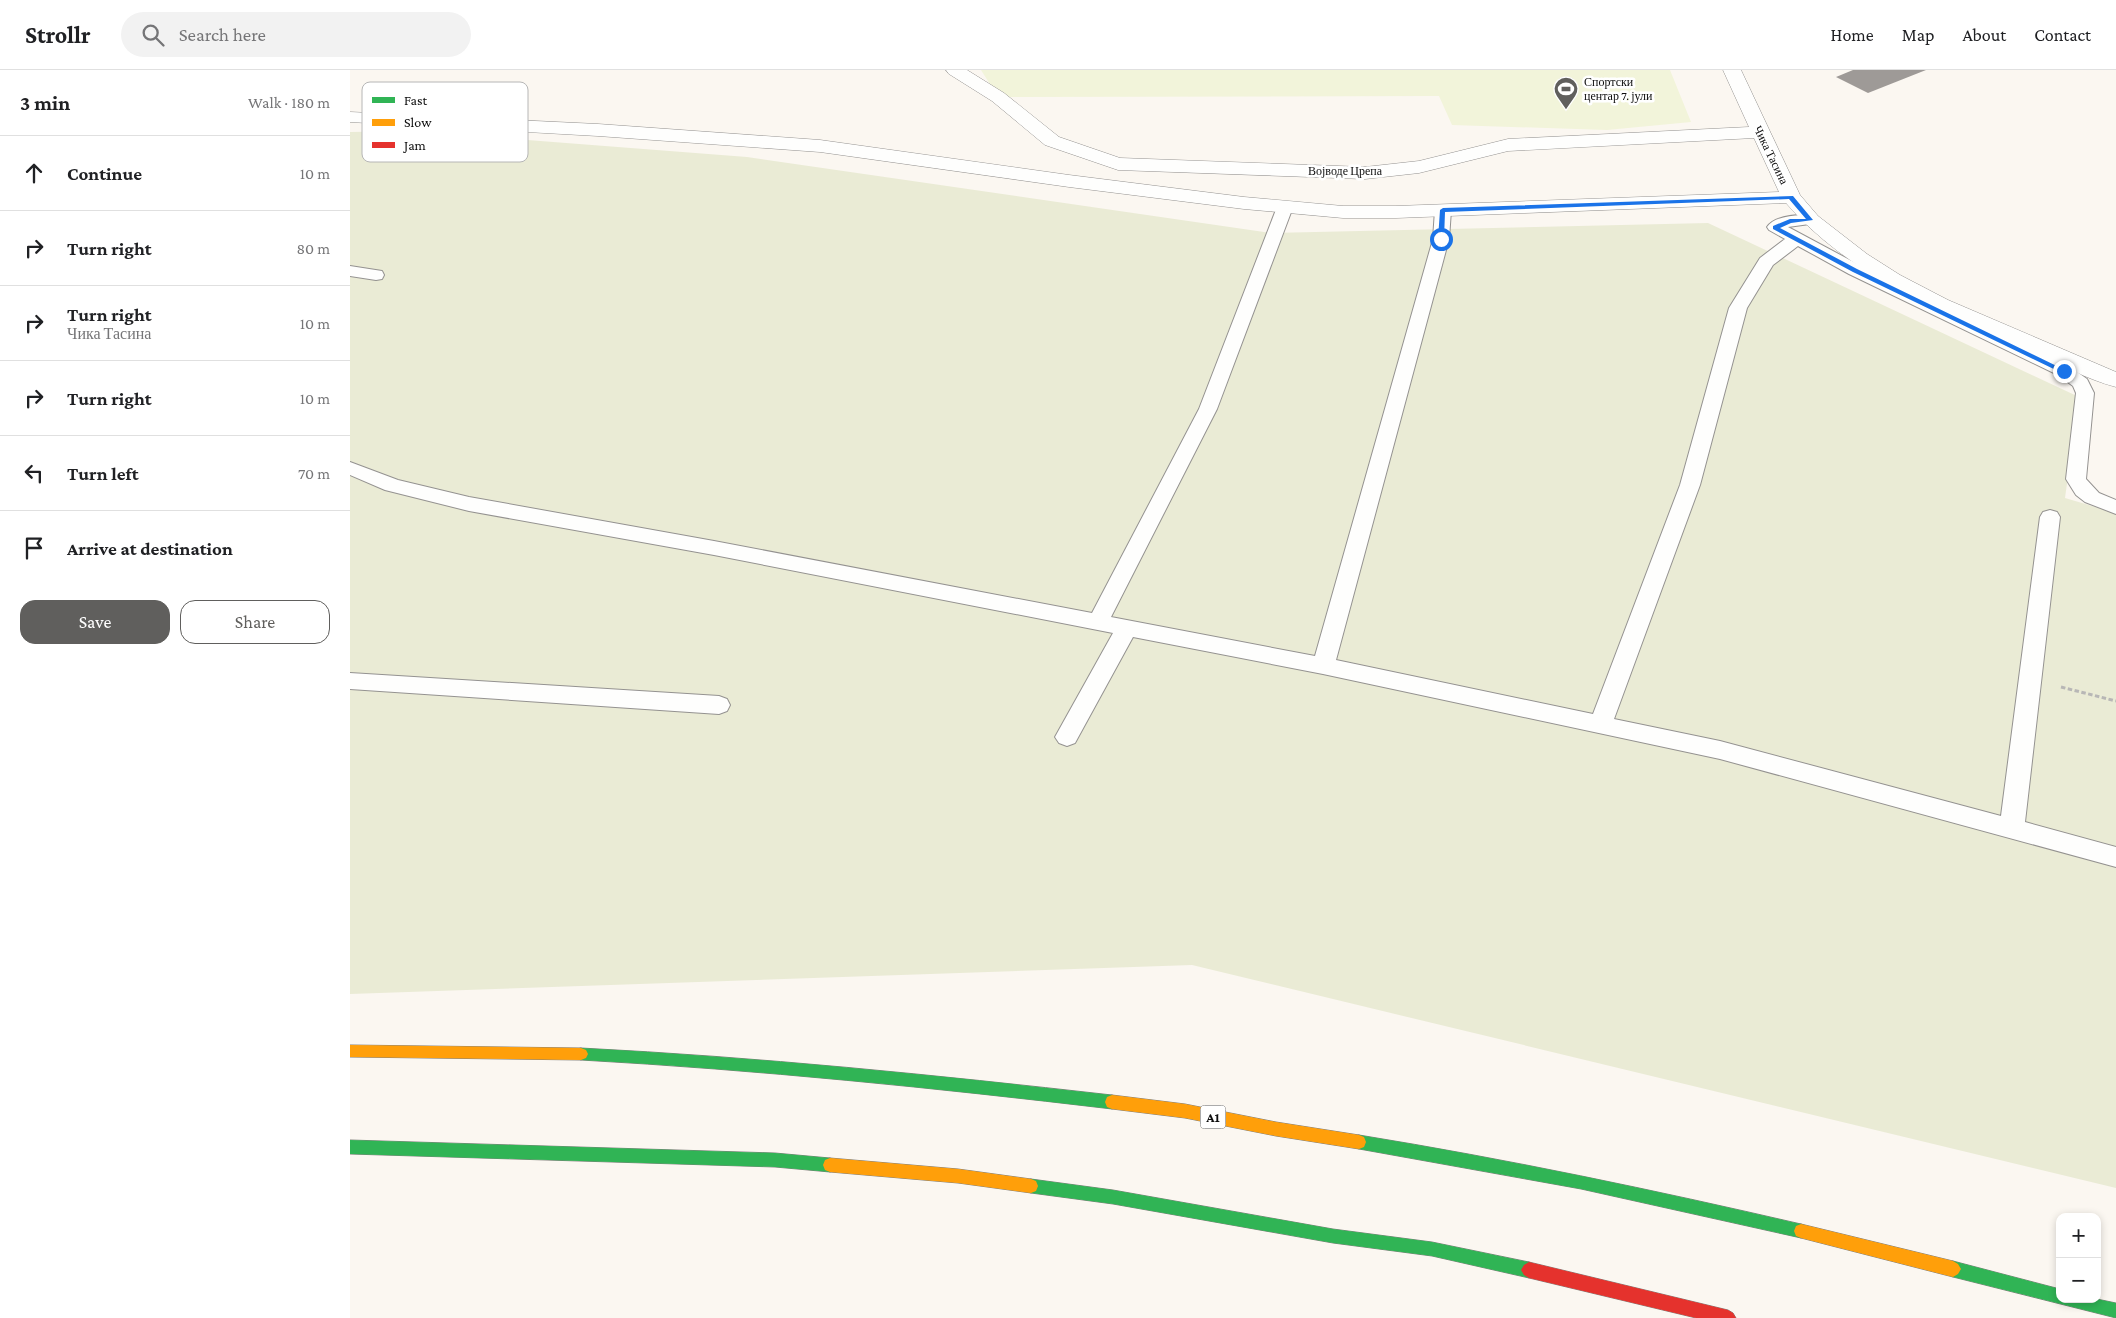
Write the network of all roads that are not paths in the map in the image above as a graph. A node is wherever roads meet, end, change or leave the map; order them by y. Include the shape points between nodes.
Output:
1 (955, 70) edge
2 (1732, 70) edge
3 (528, 126) edge
4 (1759, 132) junction
5 (1791, 197) junction
6 (1285, 206) junction
7 (1443, 210) junction
8 (1810, 220) junction
9 (1796, 239) junction
10 (350, 271) edge
11 (376, 274) dead end
12 (2116, 380) edge
13 (350, 468) edge
14 (2116, 508) edge
15 (2050, 517) dead end
16 (1098, 622) junction
17 (1128, 628) junction
18 (1323, 666) junction
19 (350, 681) edge
20 (719, 705) dead end
21 (1600, 725) junction
22 (1067, 737) dead end
23 (2012, 828) junction
24 (2116, 857) edge
25 (350, 1051) edge
26 (350, 1147) edge
27 (2056, 1296) edge
28 (2083, 1303) edge
29 (2116, 1311) edge
30 (1728, 1318) edge

1 - 4 street, Војводе Црепа via 998,97 1052,141 1118,164 1365,173 1419,167 1508,145
2 - 4 street, Чика Тасина
3 - 6 street via 820,146 1069,181
4 - 5 street, Чика Тасина
5 - 7 street
5 - 8 street, Чика Тасина
6 - 7 street via 1343,212
6 - 16 lane via 1208,409
7 - 18 lane via 1441,239
8 - 9 lane via 1790,221 1775,228
8 - 12 street, Чика Тасина via 1893,279 1941,304
9 - 14 lane via 2064,371 2081,383 2086,392 2076,479 2082,490
9 - 21 lane via 1766,262 1738,308 1690,485
10 - 11 lane
13 - 16 lane via 392,485 469,504
15 - 23 lane
16 - 17 lane
17 - 18 lane
17 - 22 lane
18 - 21 lane
19 - 20 lane
21 - 23 lane via 1720,750
23 - 24 lane
25 - 27 highway, A1 via 618,1055 710,1061 967,1085 1185,1111 1276,1129 1417,1150 1686,1204
26 - 30 highway via 775,1160 958,1176 1114,1197 1333,1236 1432,1249
28 - 29 highway

